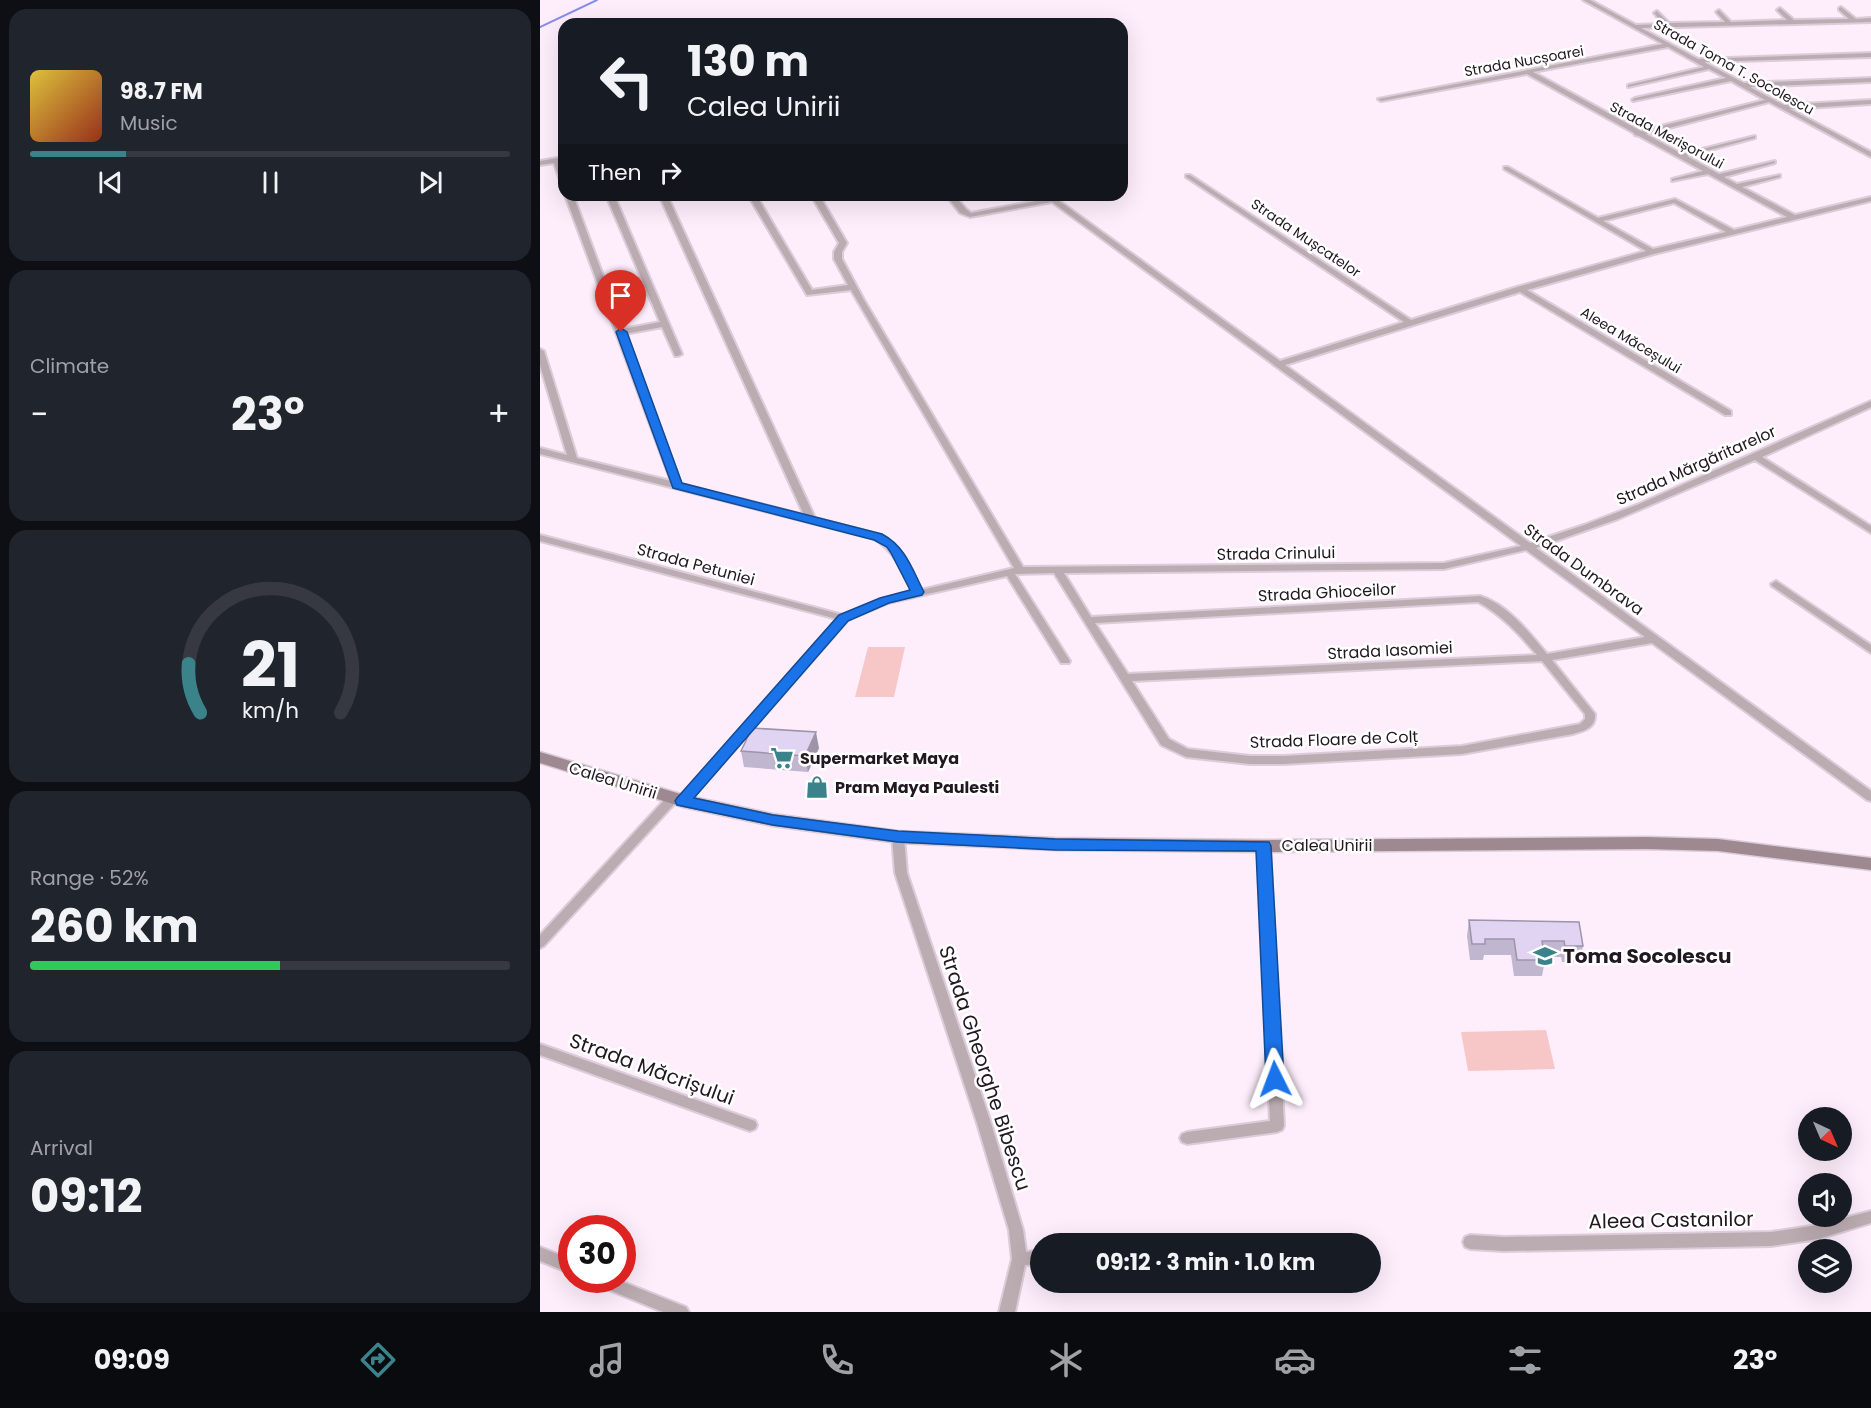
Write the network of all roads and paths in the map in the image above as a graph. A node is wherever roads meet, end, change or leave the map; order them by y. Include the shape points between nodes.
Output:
1 (1586, 0) edge
2 (1841, 9) dead end
3 (1780, 10) dead end
4 (1719, 12) dead end
5 (1657, 13) dead end
6 (1854, 20) junction
7 (1871, 20) edge
8 (1792, 22) junction
9 (1731, 24) junction
10 (1667, 25) junction
11 (1635, 26) junction
12 (1670, 45) junction
13 (1871, 54) edge
14 (1699, 60) junction
15 (1711, 67) junction
16 (1530, 73) junction
17 (1732, 79) junction
18 (1871, 80) edge
19 (1630, 86) dead end
20 (1744, 86) junction
21 (1381, 99) dead end
22 (1635, 100) dead end
23 (1771, 100) junction
24 (1871, 102) edge
25 (1783, 107) junction
26 (1637, 134) junction
27 (1753, 137) dead end
28 (1871, 155) edge
29 (1681, 156) junction
30 (558, 159) edge
31 (1773, 162) dead end
32 (540, 163) edge
33 (1506, 168) dead end
34 (1710, 171) junction
35 (1188, 176) dead end
36 (1718, 176) junction
37 (1778, 176) dead end
38 (1674, 180) dead end
39 (1737, 186) junction
40 (1871, 199) edge
41 (571, 201) edge
42 (612, 201) edge
43 (666, 201) edge
44 (756, 201) edge
45 (818, 201) edge
46 (955, 201) edge
47 (1035, 201) edge
48 (1053, 201) edge
49 (1794, 218) junction
50 (1597, 220) junction
51 (1732, 232) junction
52 (1653, 252) junction
53 (853, 286) junction
54 (1520, 289) junction
55 (1409, 322) junction
56 (663, 324) junction
57 (621, 332) junction
58 (540, 351) edge
59 (678, 354) dead end
60 (1280, 364) junction
61 (1871, 404) edge
62 (1728, 413) dead end
63 (540, 451) edge
64 (1755, 456) junction
65 (573, 459) junction
66 (677, 486) junction
67 (811, 520) junction
68 (1871, 530) edge
69 (540, 538) edge
70 (1530, 548) junction
71 (1020, 570) junction
72 (1057, 570) junction
73 (1009, 572) junction
74 (1776, 584) dead end
75 (917, 592) junction
76 (844, 618) junction
77 (1089, 620) junction
78 (1654, 639) junction
79 (1871, 650) edge
80 (1544, 658) junction
81 (1065, 661) dead end
82 (1125, 678) junction
83 (540, 757) edge
84 (1871, 797) edge
85 (678, 800) junction
86 (898, 837) junction
87 (1264, 846) junction
88 (1871, 864) edge
89 (540, 943) edge
90 (540, 1049) edge
91 (750, 1125) dead end
92 (1186, 1138) dead end
93 (1871, 1217) edge
94 (1470, 1242) dead end
95 (540, 1254) edge
96 (1030, 1258) edge
97 (1019, 1259) junction
98 (558, 1261) edge
99 (634, 1293) edge
100 (681, 1312) edge
101 (1007, 1312) edge

1 - 11 street, Strada Toma T. Socolescu
2 - 6 street
3 - 8 street
4 - 9 street
5 - 10 street
6 - 7 street
6 - 8 street
8 - 9 street
9 - 10 street
10 - 11 street
11 - 12 street, Strada Toma T. Socolescu
12 - 14 street, Strada Toma T. Socolescu
12 - 16 street, Strada Nucșoarei
13 - 14 street
14 - 15 street, Strada Toma T. Socolescu
15 - 17 street, Strada Toma T. Socolescu
15 - 19 street
16 - 21 street, Strada Nucșoarei
16 - 26 street, Strada Merișorului
17 - 20 street, Strada Toma T. Socolescu
17 - 22 street
18 - 20 street
20 - 23 street, Strada Toma T. Socolescu
23 - 25 street, Strada Toma T. Socolescu
23 - 26 street
24 - 25 street
25 - 28 street, Strada Toma T. Socolescu
26 - 29 street, Strada Merișorului
27 - 29 street
29 - 34 street, Strada Merișorului
30 - 32 street
31 - 36 street
33 - 50 street
34 - 36 street, Strada Merișorului
34 - 38 street
35 - 55 street, Strada Mușcatelor
36 - 39 street, Strada Merișorului
37 - 39 street
39 - 49 street, Strada Merișorului
40 - 49 street
41 - 57 street
42 - 56 street
43 - 67 street
44 - 53 street via 810,293
45 - 53 street via 843,243 838,259
46 - 47 street via 970,215
48 - 60 street, Strada Dumbrava
49 - 51 street
50 - 51 street via 1675,201
50 - 52 street
51 - 52 street
52 - 54 street
53 - 71 street
54 - 55 street
54 - 62 street, Aleea Măceșului
55 - 60 street
56 - 57 street
56 - 59 street
57 - 66 street
58 - 65 street
60 - 70 street, Strada Dumbrava
61 - 64 street, Strada Mărgăritarelor
63 - 65 street
64 - 68 street
64 - 70 street, Strada Mărgăritarelor via 1635,509
65 - 66 street
66 - 67 street
67 - 75 street via 892,544
69 - 76 street, Strada Petuniei
70 - 72 street, Strada Crinului via 1444,566
70 - 78 street, Strada Dumbrava
71 - 72 street, Strada Crinului
71 - 73 street, Strada Crinului
72 - 77 street, Strada Floare de Colț
73 - 75 street, Strada Crinului
73 - 81 street
74 - 79 street
75 - 76 street, Strada Crinului via 885,600
76 - 85 street
77 - 80 street, Strada Ghioceilor via 1479,599 1494,606
77 - 82 street, Strada Floare de Colț
78 - 80 street, Strada Iasomiei
78 - 84 street, Strada Dumbrava
80 - 82 street, Strada Iasomiei
80 - 82 street, Strada Floare de Colț via 1590,714 1584,727 1462,750 1284,760 1250,760 1175,749 1165,741
83 - 85 main road, Calea Unirii
85 - 86 main road, Calea Unirii via 773,820
85 - 89 street
86 - 87 main road, Calea Unirii via 1055,844
86 - 97 street, Strada Gheorghe Bibescu via 901,873 1000,1173 1016,1230
87 - 88 main road, Calea Unirii via 1718,845
87 - 92 street via 1277,1126
90 - 91 street, Strada Măcrișului
93 - 94 street, Aleea Castanilor via 1818,1232 1771,1239
95 - 98 street
96 - 97 street
97 - 101 street, Strada Gheorghe Bibescu
99 - 100 street

